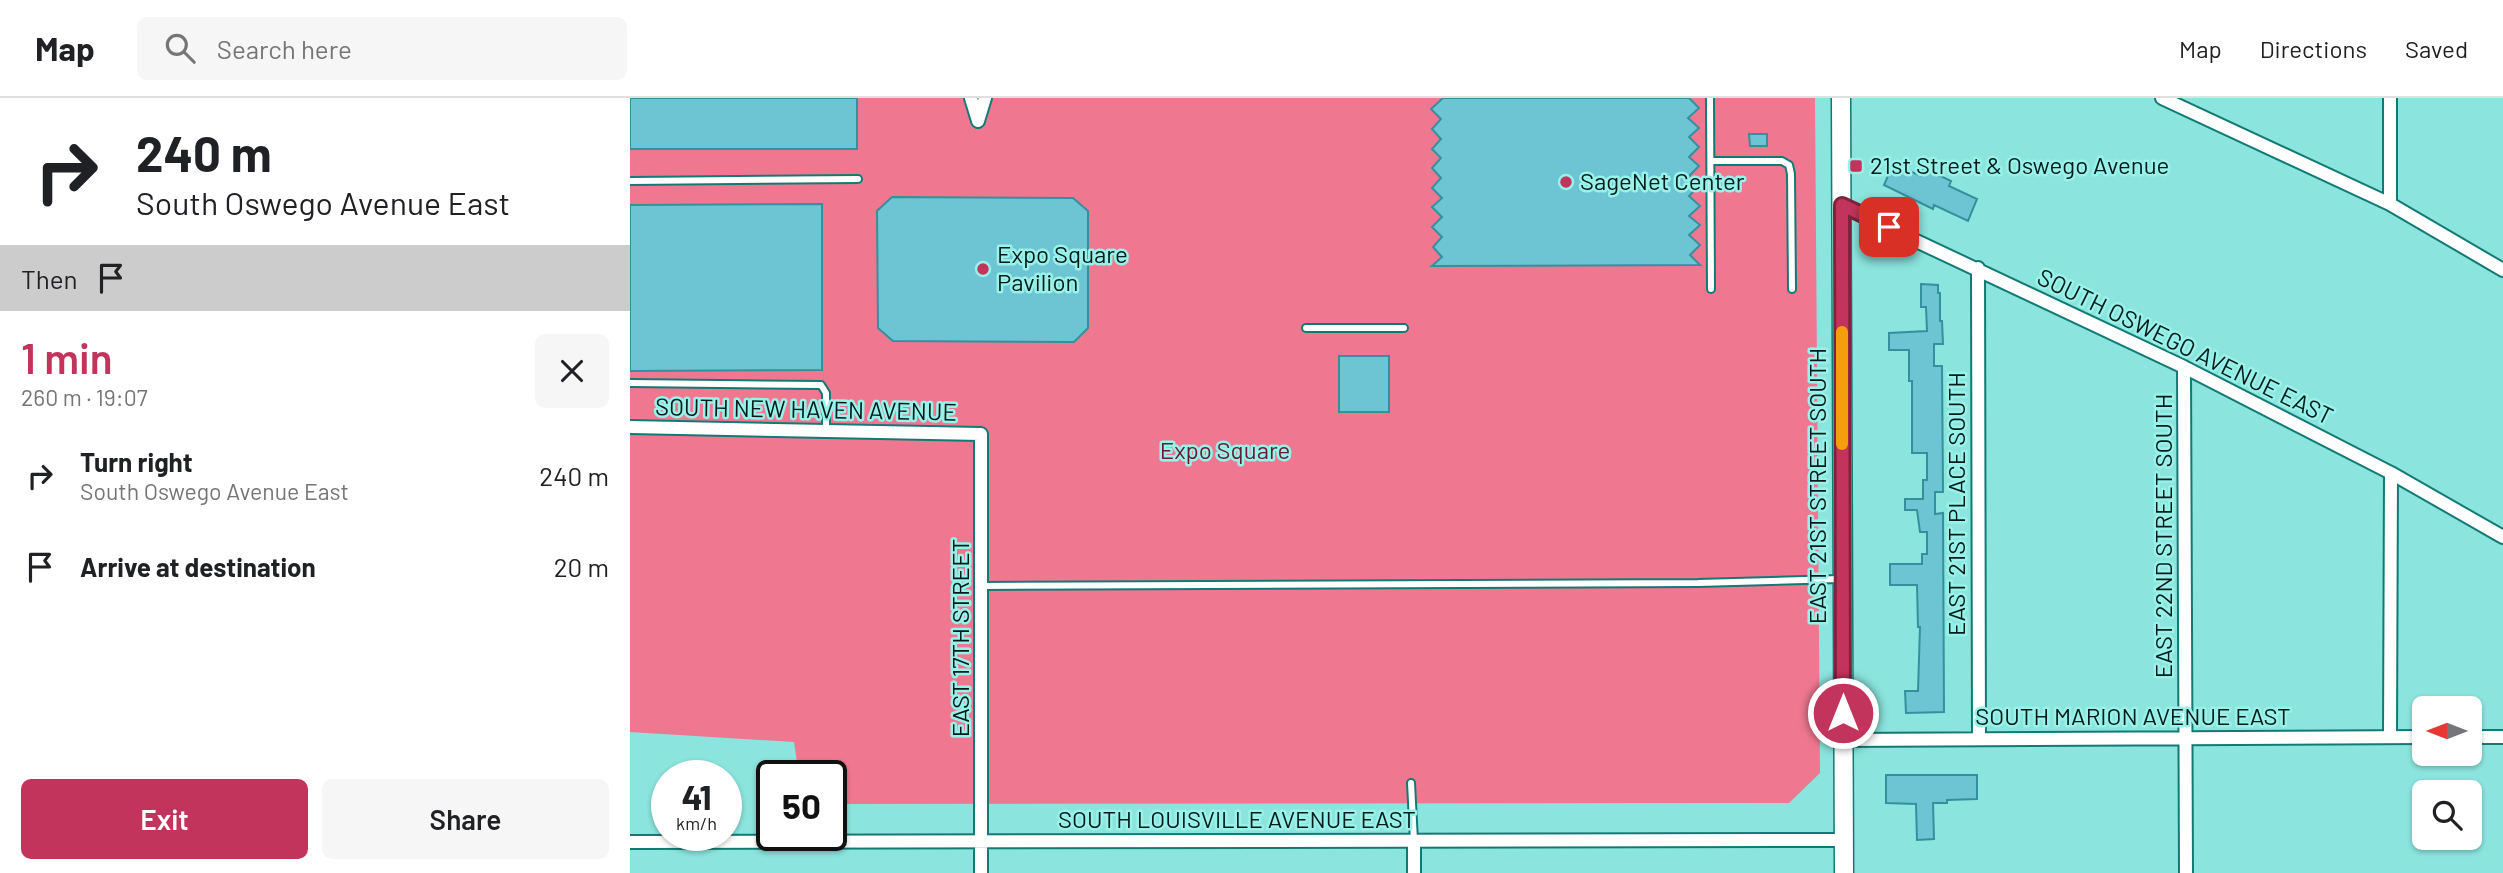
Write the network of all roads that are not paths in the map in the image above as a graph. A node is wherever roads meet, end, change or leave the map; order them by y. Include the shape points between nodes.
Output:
1 (971, 98) edge
2 (985, 98) edge
3 (1710, 98) edge
4 (1841, 98) edge
5 (2162, 98) edge
6 (2390, 98) edge
7 (2184, 103) edge
8 (1711, 161) junction
9 (858, 179) dead end
10 (630, 181) edge
11 (2390, 204) junction
12 (1842, 205) junction
13 (1978, 268) junction
14 (2503, 270) edge
15 (1711, 289) dead end
16 (1792, 289) dead end
17 (1306, 328) dead end
18 (1404, 328) dead end
19 (2184, 367) junction
20 (630, 383) edge
21 (630, 427) edge
22 (826, 431) junction
23 (981, 434) joint
24 (2391, 473) junction
25 (2503, 537) edge
26 (1843, 579) junction
27 (981, 586) junction
28 (2186, 737) junction
29 (2390, 737) junction
30 (2412, 737) edge
31 (2482, 737) edge
32 (2503, 737) edge
33 (1979, 739) junction
34 (1843, 740) junction
35 (1411, 783) dead end
36 (1843, 840) junction
37 (981, 841) junction
38 (630, 842) edge
39 (1414, 842) junction
40 (981, 873) edge
41 (1414, 873) edge
42 (1844, 873) edge
43 (2186, 873) edge

1 - 2 street via 978,121
3 - 8 lane
4 - 12 main road, EAST 21ST STREET SOUTH
5 - 7 street
6 - 11 street
7 - 11 street
8 - 15 lane
8 - 16 lane via 1782,161 1789,165
9 - 10 lane
11 - 14 street
12 - 13 street, SOUTH OSWEGO AVENUE EAST
12 - 26 main road, EAST 21ST STREET SOUTH
13 - 19 street, SOUTH OSWEGO AVENUE EAST
13 - 33 street, EAST 21ST PLACE SOUTH
17 - 18 lane
19 - 24 street, SOUTH OSWEGO AVENUE EAST
19 - 28 street, EAST 22ND STREET SOUTH
20 - 22 lane via 821,385 826,393
21 - 22 street, SOUTH NEW HAVEN AVENUE
22 - 23 street, SOUTH NEW HAVEN AVENUE
23 - 27 street, EAST 17TH STREET
24 - 25 street, SOUTH OSWEGO AVENUE EAST
24 - 29 street
26 - 27 lane
26 - 34 main road, EAST 21ST STREET SOUTH
27 - 37 street, EAST 17TH STREET
28 - 29 street, SOUTH MARION AVENUE EAST
28 - 33 street, SOUTH MARION AVENUE EAST
28 - 43 street, EAST 22ND STREET SOUTH
29 - 30 street, SOUTH MARION AVENUE EAST
31 - 32 street
33 - 34 street, SOUTH MARION AVENUE EAST
34 - 36 main road, EAST 21ST STREET SOUTH
35 - 39 lane
36 - 39 street, SOUTH LOUISVILLE AVENUE EAST
36 - 42 main road, EAST 21ST STREET SOUTH
37 - 38 street, SOUTH LOUISVILLE AVENUE EAST
37 - 39 street, SOUTH LOUISVILLE AVENUE EAST
37 - 40 street, EAST 17TH STREET
39 - 41 street

